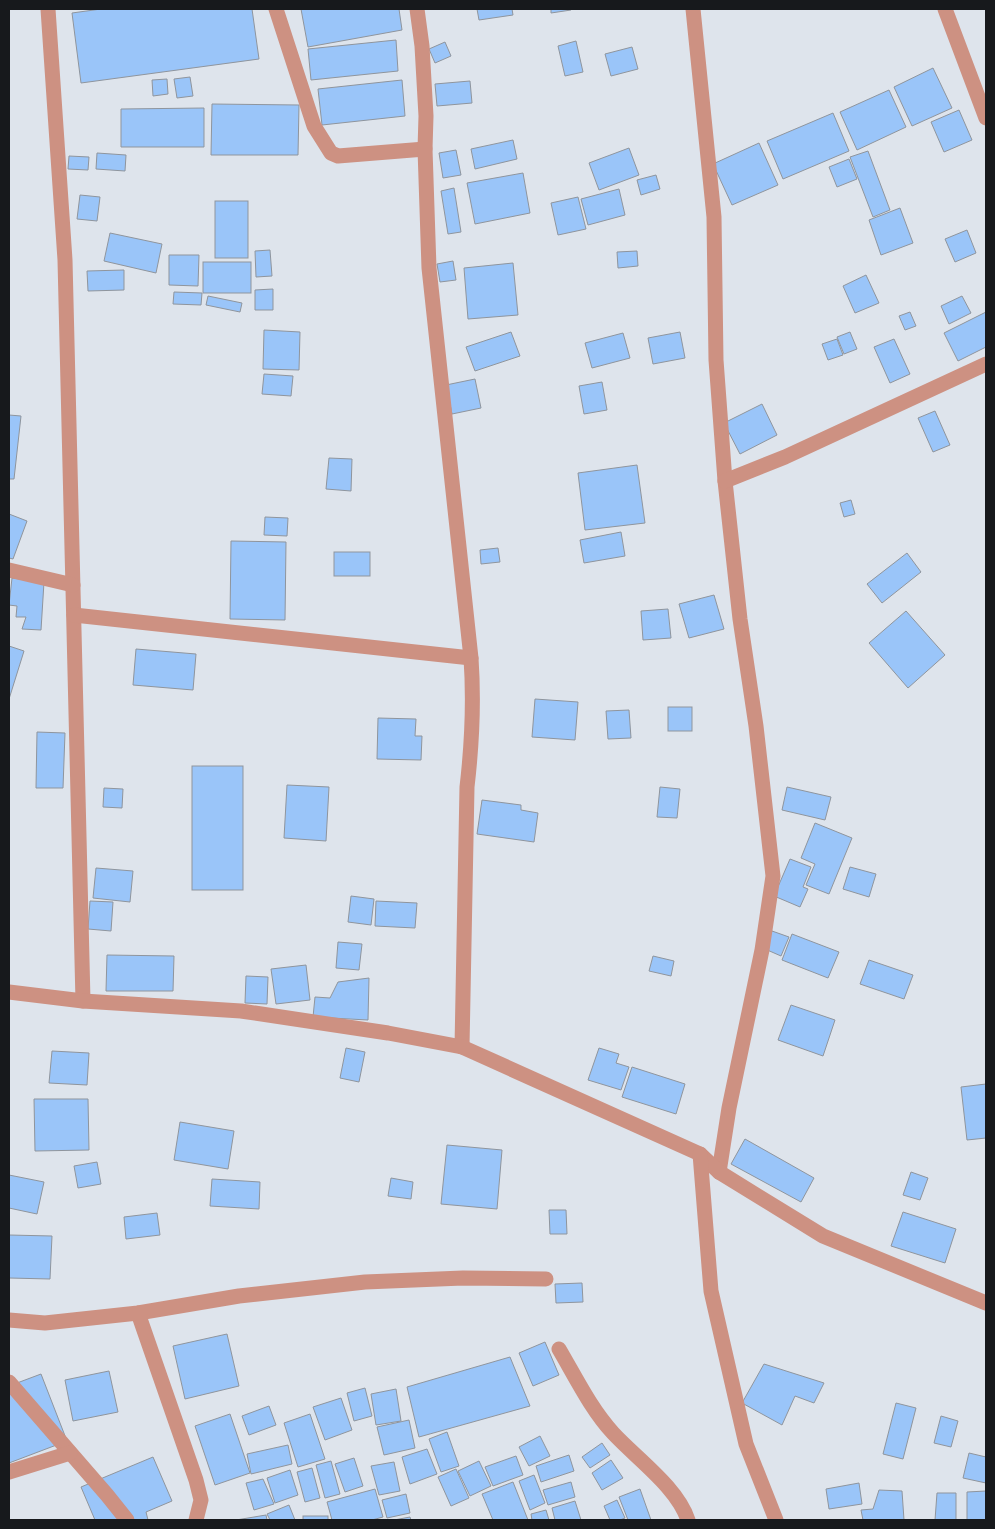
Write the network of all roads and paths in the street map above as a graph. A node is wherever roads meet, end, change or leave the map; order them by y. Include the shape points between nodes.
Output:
1 (48, 9) edge
2 (276, 9) edge
3 (416, 9) edge
4 (693, 9) edge
5 (945, 9) edge
6 (986, 118) edge
7 (425, 149) junction
8 (986, 364) edge
9 (725, 481) junction
10 (9, 570) edge
11 (73, 585) junction
12 (74, 615) junction
13 (472, 658) junction
14 (9, 992) edge
15 (83, 1001) junction
16 (462, 1047) junction
17 (700, 1154) junction
18 (719, 1172) junction
19 (546, 1279) dead end
20 (986, 1303) edge
21 (138, 1312) junction
22 (9, 1320) edge
23 (559, 1349) dead end
24 (9, 1382) edge
25 (70, 1453) junction
26 (9, 1472) edge
27 (127, 1520) edge
28 (196, 1520) edge
29 (688, 1520) edge
30 (776, 1520) edge

1 - 11 street via 66,260
2 - 7 street via 314,126 330,153 338,156
3 - 7 street via 422,46
4 - 9 street via 714,217 716,360
5 - 6 street
7 - 13 street via 429,268
8 - 9 street
9 - 18 street via 774,876
10 - 11 street
11 - 12 street
12 - 13 street
12 - 15 street
13 - 16 street via 474,691 467,787
14 - 15 street
15 - 16 street via 241,1011
16 - 17 street
17 - 18 street
17 - 30 street via 711,1291 746,1444
18 - 20 street via 823,1236
19 - 21 street via 365,1282 238,1296
21 - 22 street via 45,1323
21 - 28 street via 196,1480 201,1500
23 - 29 street via 612,1432 667,1487 685,1510
24 - 25 street
25 - 26 street
25 - 27 street

